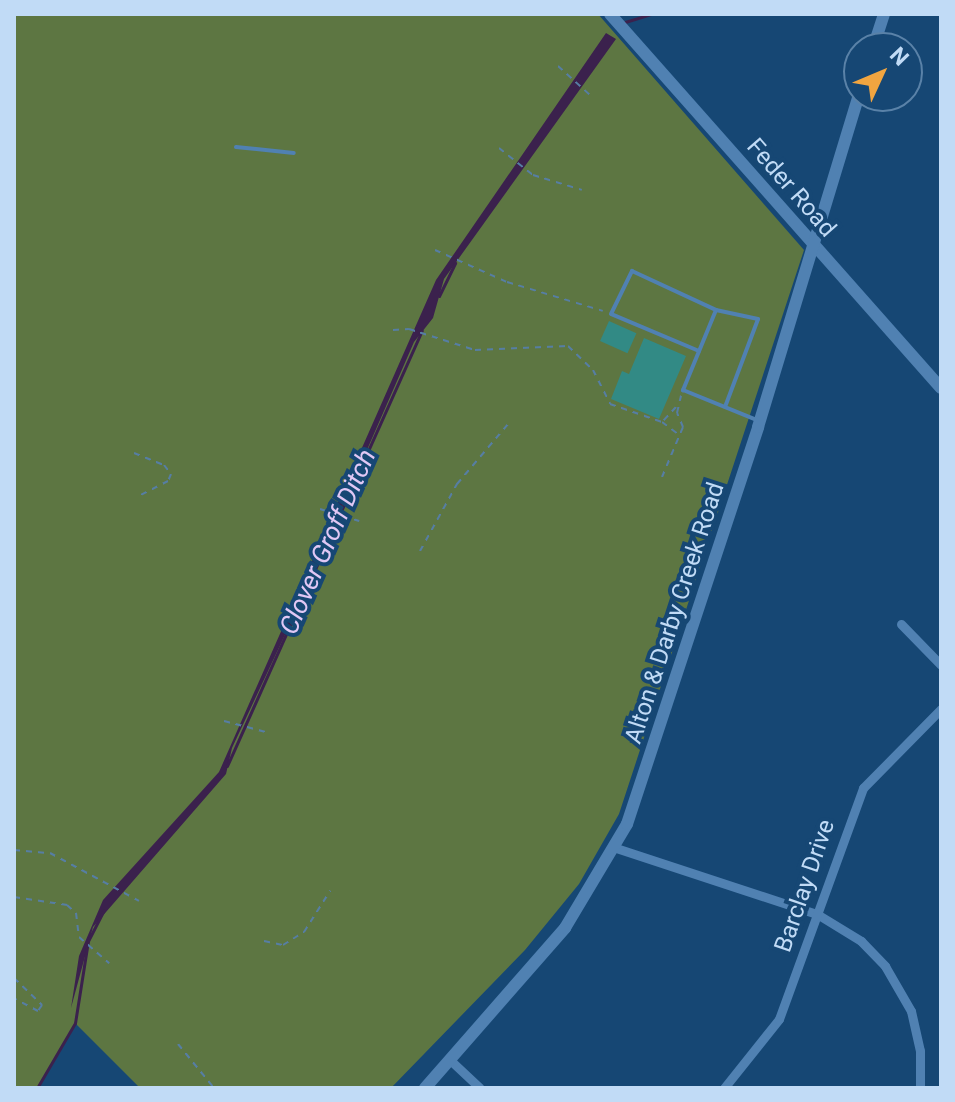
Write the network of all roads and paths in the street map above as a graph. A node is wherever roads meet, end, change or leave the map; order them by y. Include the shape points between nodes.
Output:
1 (617, 22) edge
2 (558, 66) dead end
3 (590, 95) dead end
4 (854, 112) edge
5 (236, 147) dead end
6 (499, 148) dead end
7 (294, 153) dead end
8 (582, 190) dead end
9 (813, 247) junction
10 (435, 250) dead end
11 (716, 310) junction
12 (611, 314) junction
13 (393, 330) dead end
14 (699, 351) junction
15 (941, 388) edge
16 (683, 390) junction
17 (677, 406) junction
18 (725, 407) junction
19 (760, 421) junction
20 (662, 422) junction
21 (508, 424) dead end
22 (679, 435) junction
23 (134, 453) dead end
24 (662, 477) dead end
25 (140, 495) dead end
26 (320, 509) dead end
27 (359, 521) dead end
28 (420, 551) dead end
29 (901, 624) dead end
30 (941, 665) edge
31 (941, 709) edge
32 (224, 721) dead end
33 (266, 732) dead end
34 (616, 848) junction
35 (14, 850) edge
36 (330, 891) dead end
37 (14, 897) edge
38 (139, 901) dead end
39 (817, 914) junction
40 (264, 941) dead end
41 (109, 963) dead end
42 (14, 978) edge
43 (14, 998) edge
44 (178, 1044) dead end
45 (449, 1059) junction
46 (214, 1088) edge
47 (425, 1088) edge
48 (480, 1088) edge
49 (724, 1088) edge
50 (920, 1088) edge

1 - 9 street, Feder Road
2 - 3 path
4 - 9 street, Alton & Darby Creek Road
5 - 7 lane
6 - 8 path via 528,171
9 - 15 street, Feder Road
9 - 19 street, Alton & Darby Creek Road
10 - 12 path via 507,282
11 - 12 lane via 632,271
11 - 14 lane
11 - 18 lane via 758,319
12 - 14 lane
13 - 20 path via 409,329 475,350 568,346 601,382 610,404
14 - 16 lane
16 - 17 path
16 - 18 lane
17 - 20 path
17 - 22 path via 683,427
18 - 19 lane
19 - 34 street, Alton & Darby Creek Road
20 - 22 path
21 - 28 path via 457,484
22 - 24 path
23 - 25 path via 164,465 171,474 168,481
26 - 27 path
29 - 30 street
31 - 39 street, Barclay Drive via 863,788
32 - 33 path
34 - 39 street
34 - 45 street, Alton & Darby Creek Road via 565,928
35 - 38 path via 50,853
36 - 40 path via 304,932 283,945
37 - 41 path via 67,905 76,913 79,937
39 - 49 street, Barclay Drive via 779,1019
39 - 50 street via 867,946 901,989 917,1032
42 - 43 path via 42,1005 38,1011
44 - 46 path
45 - 47 street, Alton & Darby Creek Road
45 - 48 street

